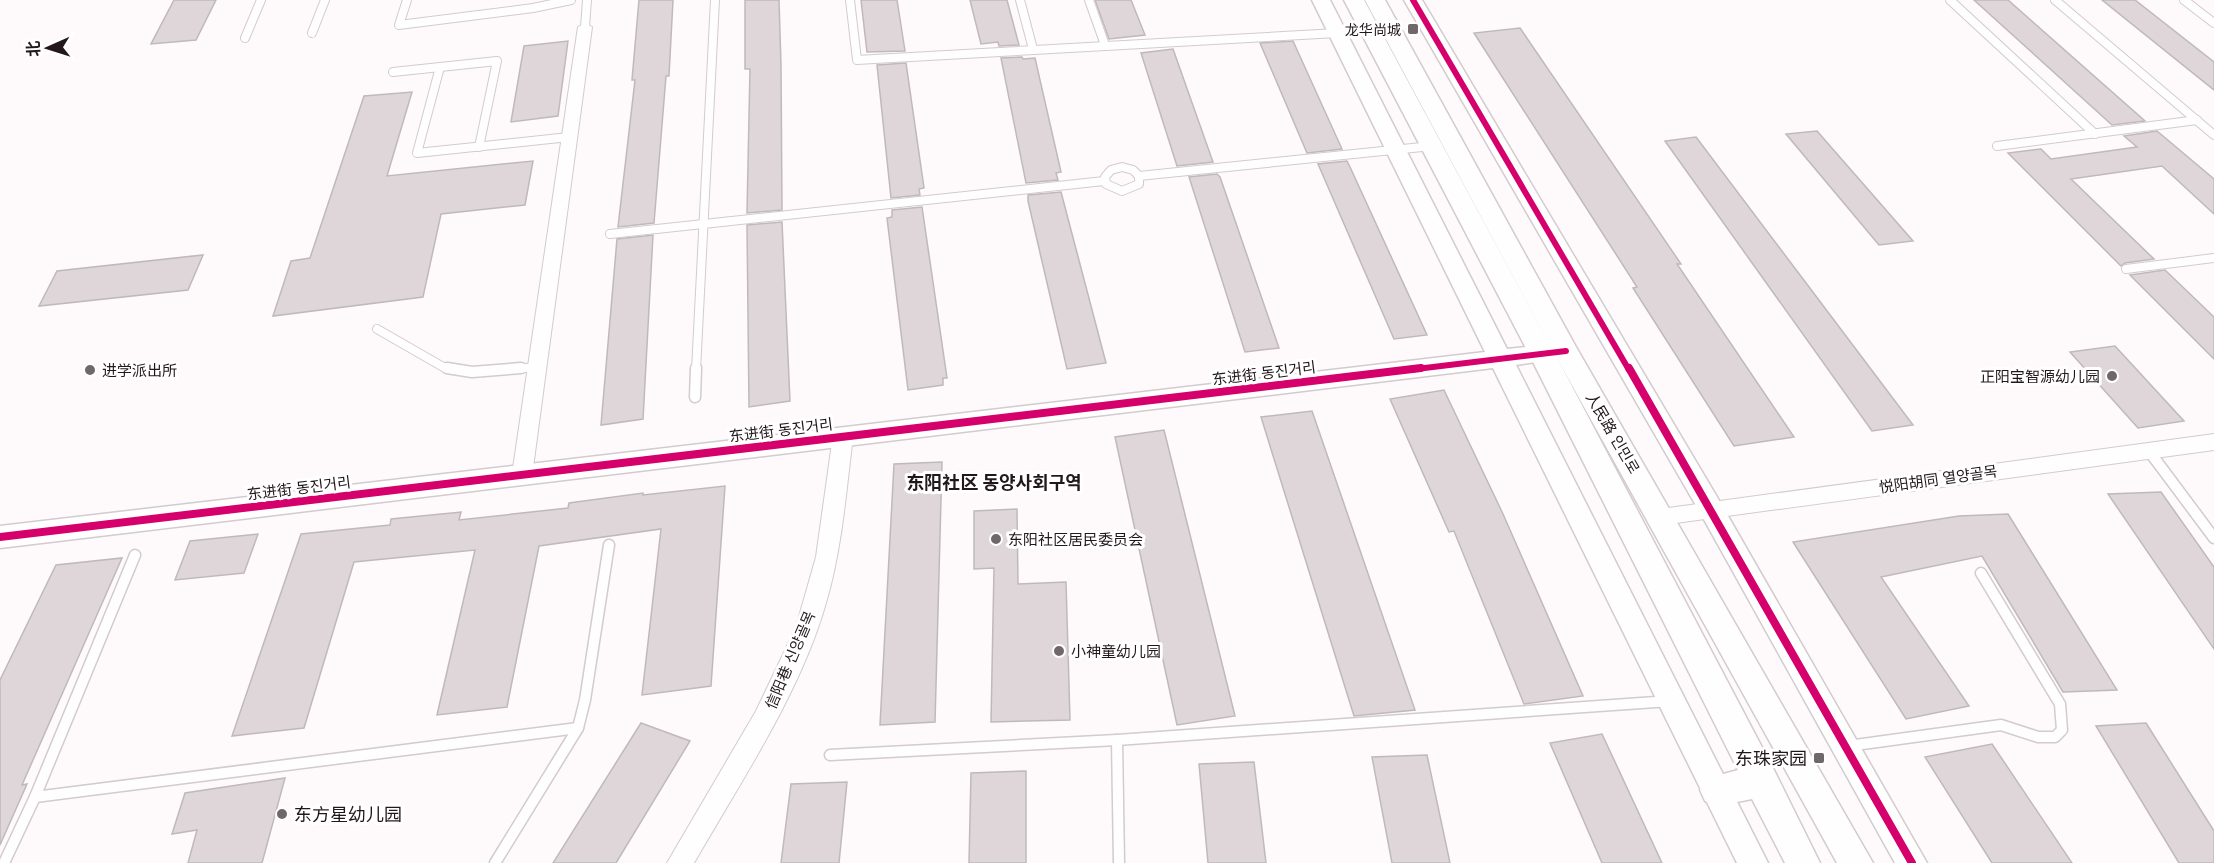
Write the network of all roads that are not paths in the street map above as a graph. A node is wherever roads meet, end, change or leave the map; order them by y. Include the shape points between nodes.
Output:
1 (261, 0) edge
2 (325, 0) edge
3 (407, 0) edge
4 (571, 0) edge
5 (586, 0) edge
6 (715, 0) edge
7 (850, 0) edge
8 (1020, 0) edge
9 (1089, 0) edge
10 (1321, 0) edge
11 (1354, 0) edge
12 (1375, 0) edge
13 (1413, 0) edge
14 (1950, 0) edge
15 (2055, 0) edge
16 (2184, 0) edge
17 (2214, 24) edge
18 (585, 27) joint
19 (312, 33) dead end
20 (1337, 33) junction
21 (244, 38) dead end
22 (1105, 45) junction
23 (1033, 49) junction
24 (440, 67) junction
25 (393, 72) dead end
26 (2197, 120) junction
27 (2095, 134) junction
28 (2214, 135) edge
29 (569, 137) junction
30 (1432, 146) junction
31 (1996, 146) dead end
32 (479, 147) junction
33 (1396, 150) junction
34 (1139, 176) junction
35 (1104, 181) junction
36 (703, 224) junction
37 (610, 234) dead end
38 (2214, 258) edge
39 (2126, 269) dead end
40 (377, 329) dead end
41 (1554, 352) junction
42 (1500, 359) junction
43 (537, 367) junction
44 (695, 397) dead end
45 (843, 435) junction
46 (2214, 442) edge
47 (2149, 451) junction
48 (522, 475) junction
49 (1711, 509) junction
50 (1661, 517) junction
51 (0, 537) edge
52 (2214, 538) edge
53 (609, 545) dead end
54 (135, 555) dead end
55 (1981, 573) dead end
56 (1672, 701) junction
57 (578, 728) junction
58 (1117, 740) junction
59 (1846, 746) junction
60 (830, 755) dead end
61 (1762, 781) junction
62 (1717, 790) junction
63 (35, 797) junction
64 (4, 863) edge
65 (495, 863) edge
66 (680, 863) edge
67 (1119, 863) edge
68 (1753, 863) edge
69 (1803, 863) edge
70 (1856, 863) edge
71 (1912, 863) edge

1 - 21 lane
2 - 19 lane
3 - 4 lane via 399,25
5 - 18 lane
6 - 36 lane
7 - 23 lane via 856,60
8 - 23 lane
9 - 22 lane
10 - 20 street
11 - 30 main road, 人民路 인민로
12 - 41 main road, 人民路 인민로
13 - 49 street
14 - 27 lane
15 - 26 lane
16 - 17 lane
18 - 29 street
20 - 22 lane
20 - 33 street
22 - 23 lane
24 - 25 lane
24 - 32 lane via 497,61
24 - 32 lane via 417,153
26 - 27 lane
26 - 28 lane
27 - 31 lane
29 - 32 lane
29 - 43 street
30 - 33 lane
30 - 41 main road, 人民路 인민로
33 - 34 lane
33 - 42 street
34 - 35 lane via 1122,167 1107,173
34 - 35 lane via 1139,184 1126,191 1109,187
35 - 36 lane
36 - 37 lane
36 - 44 lane
38 - 39 lane
40 - 43 lane via 444,368 472,372
41 - 42 street, 东进街 동진거리
41 - 50 main road, 人民路 인민로
41 - 61 main road, 人民路 인민로
42 - 45 street, 东进街 동진거리
42 - 56 street
43 - 48 street
45 - 48 street, 东进街 동진거리
45 - 66 street, 信阳巷 신양골목 via 820,578 808,626 777,696
46 - 47 street, 悦阳胡同 열양골목
47 - 49 street, 悦阳胡同 열양골목
47 - 52 lane
48 - 51 street, 东进街 동진거리
49 - 50 street, 悦阳胡同 열양골목
49 - 59 street
50 - 70 main road, 人民路 인민로
53 - 57 lane
54 - 63 lane
55 - 59 lane via 2060,704 2062,730 2055,737 2038,737 2001,725
56 - 58 lane
56 - 62 street
57 - 63 lane
57 - 65 lane
58 - 60 lane
58 - 67 lane
59 - 71 street
61 - 62 main road
61 - 69 main road, 人民路 인민로
62 - 68 street
63 - 64 lane

